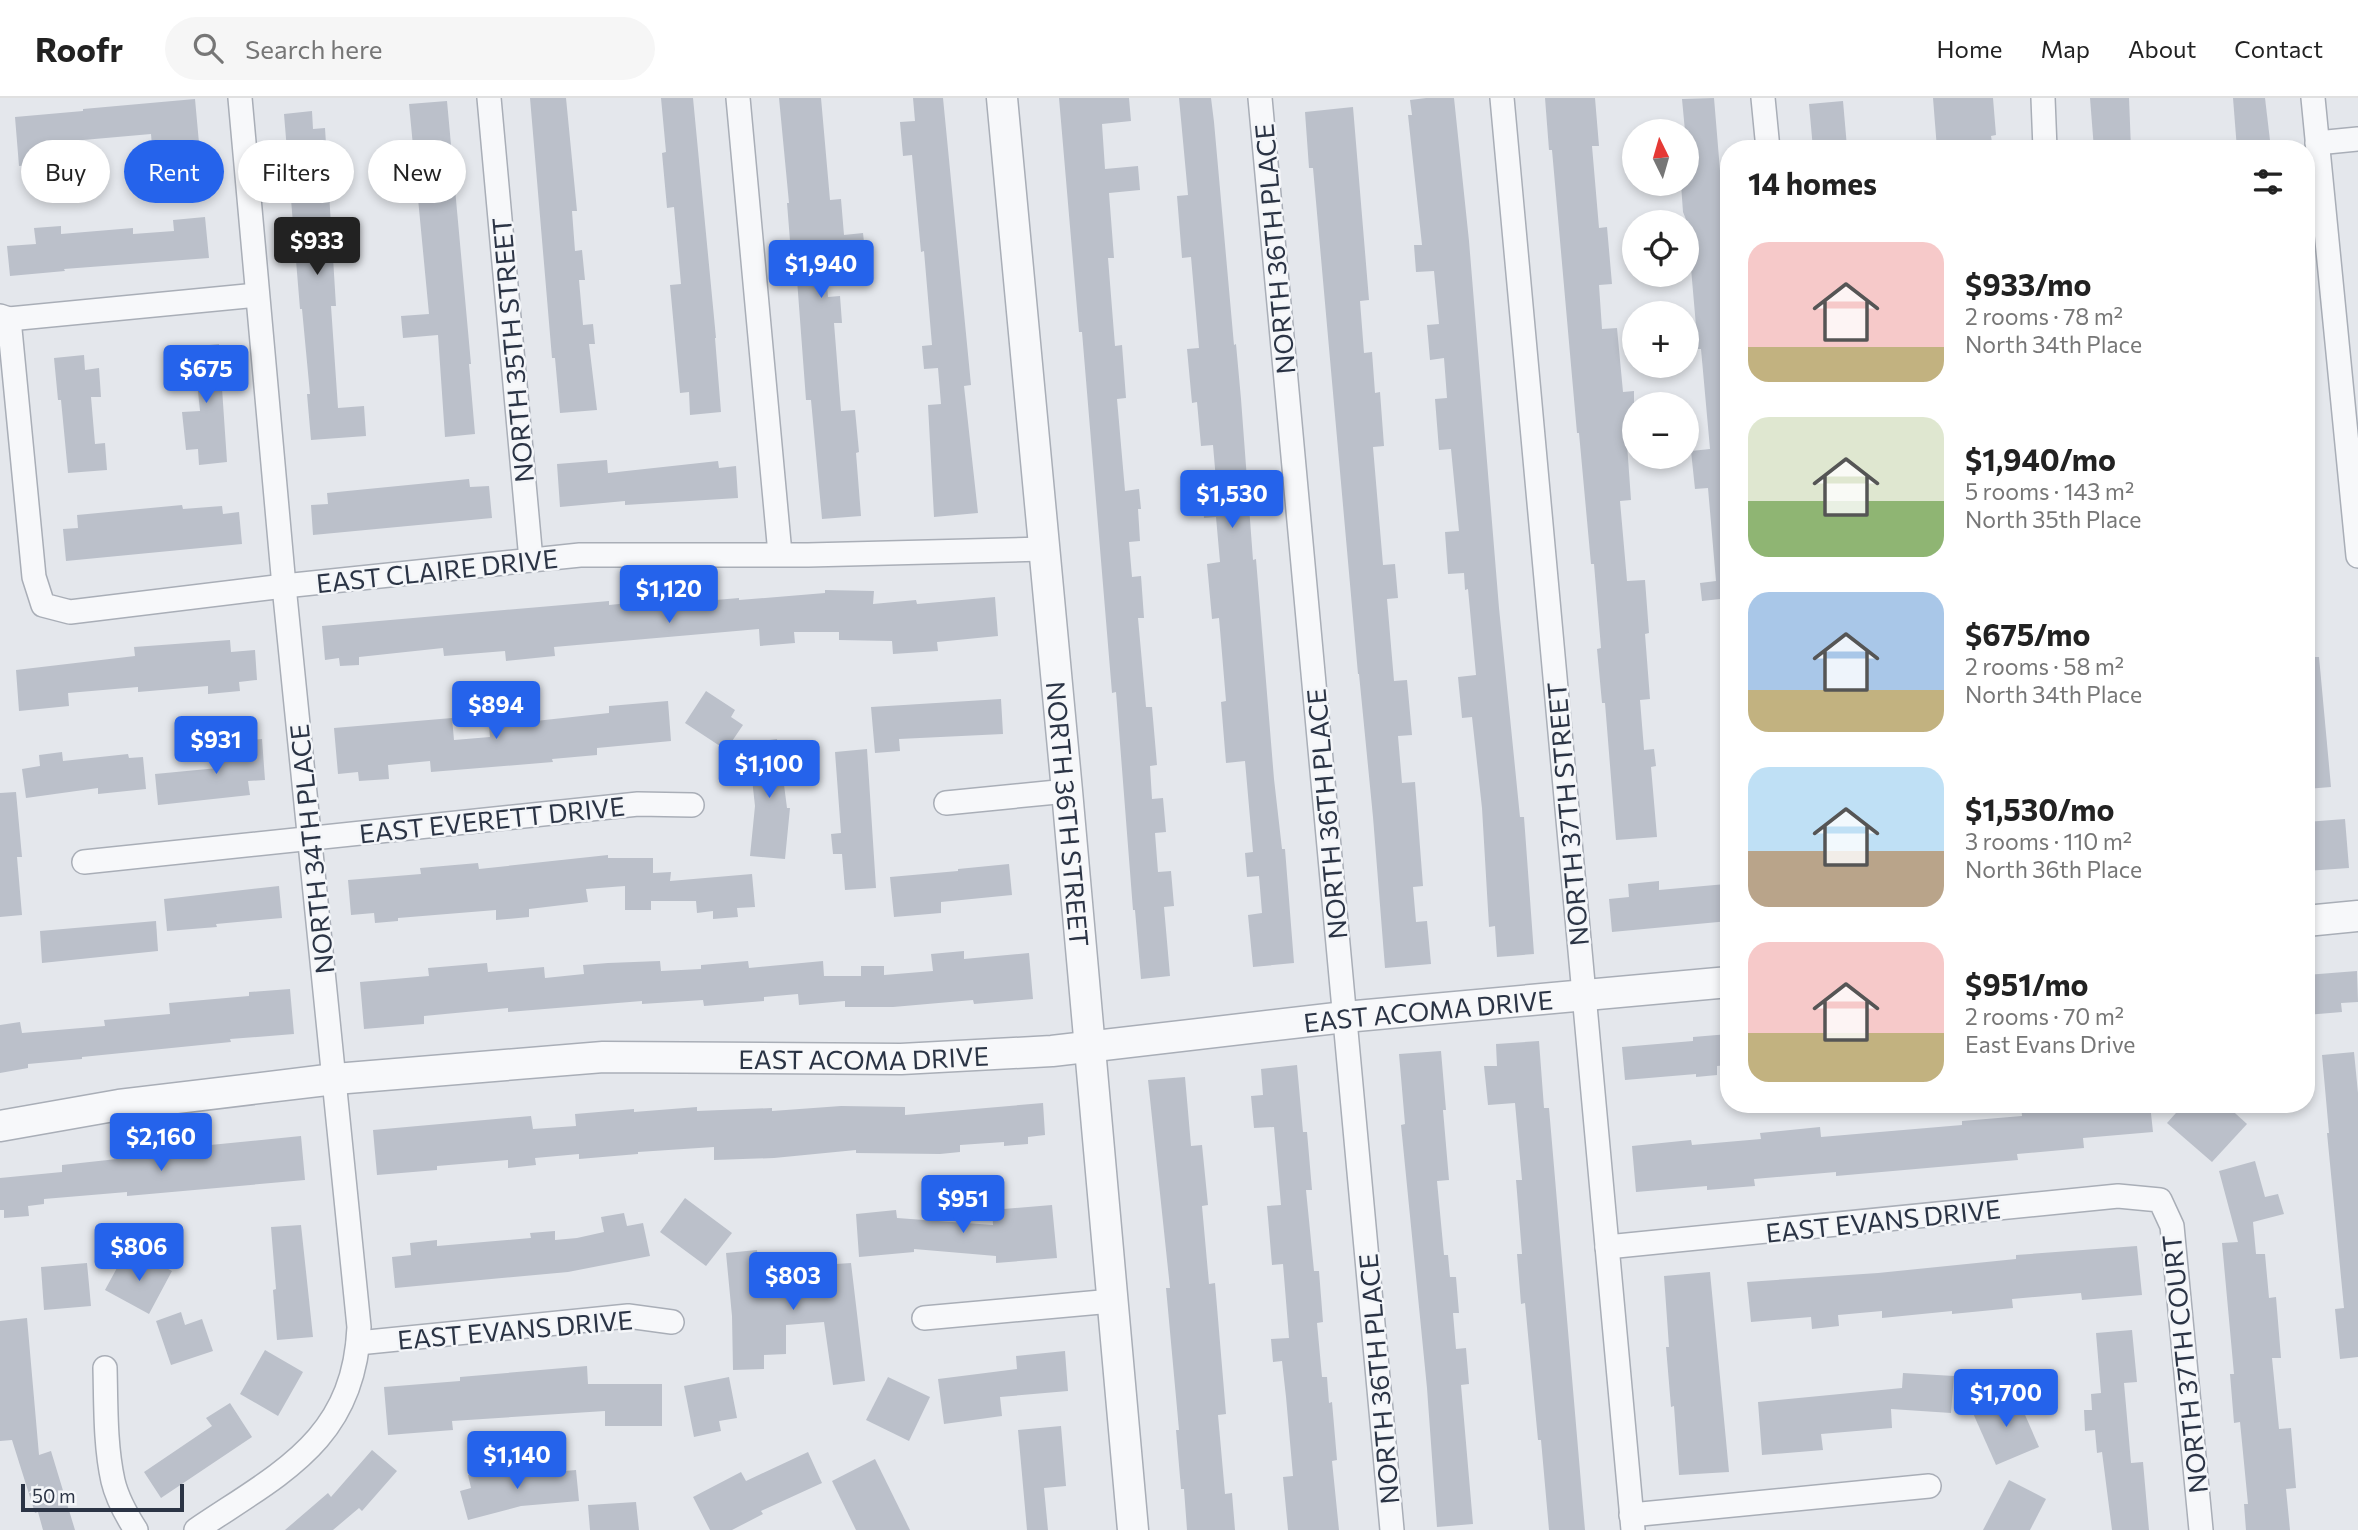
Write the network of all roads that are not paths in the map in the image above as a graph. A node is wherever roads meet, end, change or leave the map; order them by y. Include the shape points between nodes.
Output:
1 (240, 98) edge
2 (489, 98) edge
3 (738, 98) edge
4 (1002, 98) edge
5 (1259, 98) edge
6 (1502, 98) edge
7 (1763, 98) edge
8 (2043, 98) edge
9 (2314, 98) edge
10 (2358, 139) edge
11 (1767, 140) edge
12 (2045, 140) edge
13 (2317, 143) junction
14 (257, 295) junction
15 (5, 317) edge
16 (1044, 549) junction
17 (780, 554) junction
18 (2358, 556) edge
19 (531, 560) junction
20 (284, 586) junction
21 (1068, 791) junction
22 (946, 803) dead end
23 (692, 805) dead end
24 (310, 837) junction
25 (84, 862) dead end
26 (2358, 916) edge
27 (2315, 920) edge
28 (1720, 983) edge
29 (1584, 996) junction
30 (1345, 1017) junction
31 (1090, 1047) junction
32 (335, 1079) junction
33 (0, 1126) edge
34 (2160, 1200) joint
35 (1607, 1247) junction
36 (1111, 1301) junction
37 (924, 1318) dead end
38 (672, 1322) dead end
39 (358, 1343) junction
40 (104, 1368) dead end
41 (1929, 1486) dead end
42 (1632, 1522) edge
43 (136, 1530) edge
44 (196, 1530) edge
45 (1133, 1530) edge
46 (1392, 1530) edge
47 (2201, 1530) edge

1 - 14 street, NORTH 34TH PLACE
2 - 19 street, NORTH 35TH STREET
3 - 17 street
4 - 16 street, NORTH 36TH STREET
5 - 30 street, NORTH 36TH PLACE
6 - 29 street, NORTH 37TH STREET
7 - 11 street
8 - 12 street
9 - 13 street
10 - 13 street
13 - 18 street
14 - 15 street
14 - 20 street, NORTH 34TH PLACE
15 - 20 street, EAST CLAIRE DRIVE via 34,577 43,605 70,612
16 - 17 street, EAST CLAIRE DRIVE
16 - 21 street, NORTH 36TH STREET
17 - 19 street, EAST CLAIRE DRIVE via 580,555
19 - 20 street, EAST CLAIRE DRIVE
20 - 24 street, NORTH 34TH PLACE
21 - 22 street
21 - 31 street, NORTH 36TH STREET
23 - 24 street, EAST EVERETT DRIVE via 638,804
24 - 25 street, EAST EVERETT DRIVE
24 - 32 street, NORTH 34TH PLACE
26 - 27 street
28 - 29 street, EAST ACOMA DRIVE
29 - 30 street, EAST ACOMA DRIVE
29 - 35 street, NORTH 37TH STREET
30 - 31 street, EAST ACOMA DRIVE
30 - 46 street, NORTH 36TH PLACE
31 - 32 street, EAST ACOMA DRIVE via 901,1059 603,1057
31 - 36 street, NORTH 36TH STREET
32 - 33 street, EAST ACOMA DRIVE via 119,1105
32 - 39 street, NORTH 34TH PLACE
34 - 35 street, EAST EVANS DRIVE via 2118,1196
34 - 47 street, NORTH 37TH COURT via 2172,1226
35 - 42 street, NORTH 37TH STREET
36 - 37 street
36 - 45 street, NORTH 36TH STREET
38 - 39 street, EAST EVANS DRIVE via 628,1316
39 - 44 street, NORTH 34TH PLACE via 349,1387 315,1444 294,1464
40 - 43 street via 113,1483
41 - 42 street

